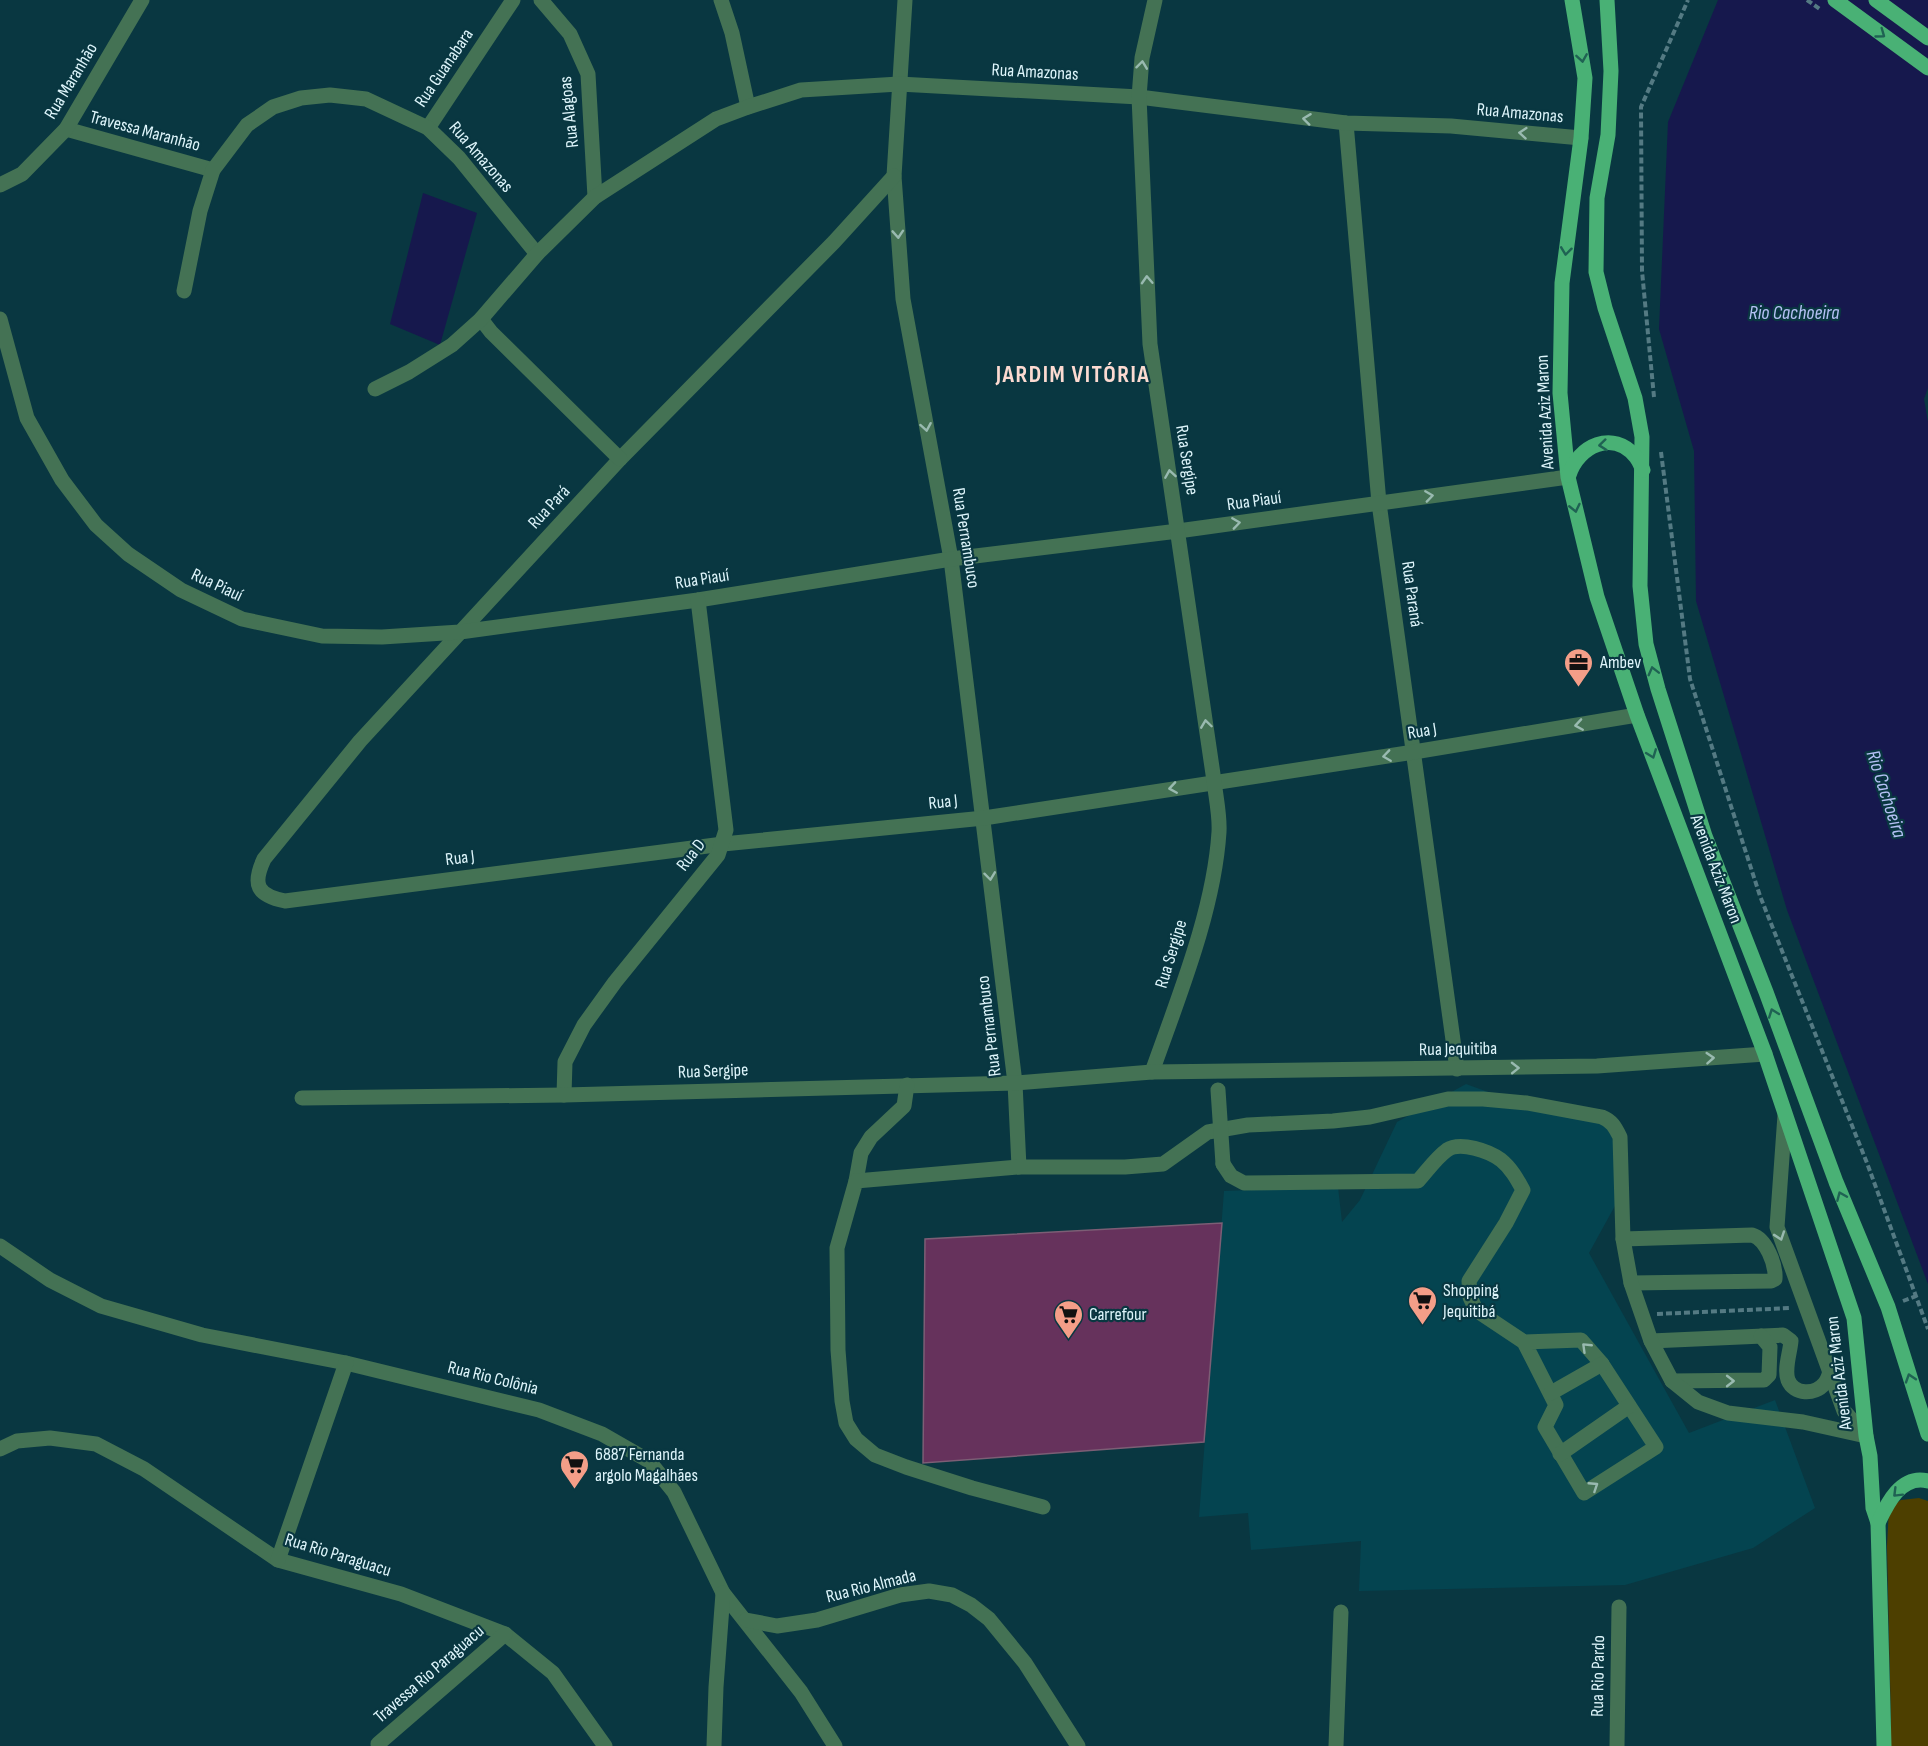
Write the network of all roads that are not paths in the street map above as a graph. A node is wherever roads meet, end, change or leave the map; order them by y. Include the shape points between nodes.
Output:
1 (142, 0) edge
2 (513, 0) edge
3 (541, 0) edge
4 (721, 0) edge
5 (905, 0) edge
6 (1155, 0) edge
7 (1572, 0) edge
8 (1607, 0) edge
9 (1835, 0) edge
10 (1876, 0) edge
11 (1928, 38) edge
12 (1928, 68) edge
13 (899, 84) junction
14 (1139, 97) junction
15 (748, 106) junction
16 (1346, 123) junction
17 (428, 128) junction
18 (66, 129) junction
19 (1581, 138) junction
20 (213, 170) junction
21 (894, 176) junction
22 (0, 185) edge
23 (595, 197) junction
24 (537, 254) junction
25 (184, 291) dead end
26 (0, 319) edge
27 (481, 319) junction
28 (375, 389) dead end
29 (620, 459) junction
30 (1643, 470) junction
31 (1568, 477) junction
32 (1379, 503) junction
33 (1178, 531) junction
34 (951, 559) junction
35 (698, 600) junction
36 (460, 632) junction
37 (1637, 715) junction
38 (1414, 752) junction
39 (1214, 782) junction
40 (984, 818) junction
41 (723, 843) junction
42 (258, 883) joint
43 (1765, 1054) junction
44 (1456, 1069) junction
45 (1217, 1071) junction
46 (1152, 1072) junction
47 (1015, 1083) junction
48 (907, 1085) junction
49 (564, 1095) junction
50 (302, 1098) dead end
51 (1785, 1115) junction
52 (1019, 1167) junction
53 (856, 1181) junction
54 (1623, 1239) junction
55 (0, 1246) edge
56 (1631, 1283) junction
57 (1761, 1336) junction
58 (1651, 1341) junction
59 (1524, 1342) junction
60 (346, 1363) junction
61 (1602, 1364) junction
62 (1830, 1371) junction
63 (1672, 1381) junction
64 (1551, 1393) junction
65 (1629, 1406) junction
66 (1928, 1434) edge
67 (1866, 1436) junction
68 (0, 1449) edge
69 (1560, 1454) junction
70 (1928, 1481) edge
71 (1043, 1507) dead end
72 (1878, 1523) junction
73 (278, 1560) junction
74 (723, 1593) junction
75 (1619, 1607) dead end
76 (1341, 1612) dead end
77 (746, 1620) junction
78 (505, 1634) junction
79 (378, 1744) dead end
80 (605, 1746) edge
81 (714, 1746) edge
82 (835, 1746) edge
83 (1078, 1746) edge
84 (1335, 1746) edge
85 (1617, 1746) edge
86 (1884, 1746) edge

1 - 18 street, Rua Maranhão
2 - 17 street, Rua Guanabara
3 - 23 street, Rua Alagoas via 570,34 588,74
4 - 15 street
5 - 13 street, Rua Pernambuco
14 -> 6 street, Rua Sergipe via 1142,58
7 -> 19 main road, Avenida Aziz Maron via 1585,78
8 - 30 main road, Avenida Aziz Maron via 1611,71 1608,135 1597,198 1596,272 1635,398
9 -> 12 main road
10 - 11 main road
13 - 14 street, Rua Amazonas
13 - 15 street, Rua Amazonas via 801,90
13 - 21 street, Rua Pernambuco
16 -> 14 street, Rua Amazonas
33 -> 14 street, Rua Sergipe via 1150,344
15 - 23 street, Rua Amazonas via 716,120
19 -> 16 street, Rua Amazonas via 1451,126
16 - 32 street, Rua Paraná
17 - 20 street, Rua Amazonas via 366,99 330,95 301,98 273,107 247,125
17 - 24 street, Rua Amazonas via 459,158
18 - 20 street, Travessa Maranhão
18 - 22 street, Rua Maranhão via 22,174
19 -> 31 main road, Avenida Aziz Maron via 1562,283 1560,393
20 - 25 street, Rua Amazonas via 200,211
21 - 29 street, Rua Pará
21 -> 34 street, Rua Pernambuco via 903,299
23 - 24 street, Rua Amazonas
24 - 27 street, Rua Amazonas
26 - 36 street, Rua Piauí via 27,418 62,480 96,525 128,554 180,590 243,619 322,636
27 - 28 street, Rua Amazonas via 452,345
27 - 29 street
29 - 36 street, Rua Pará
30 -> 31 main road via 1624,447 1610,443 1582,452
66 -> 30 main road, Avenida Aziz Maron via 1888,1307 1836,1182 1705,836 1658,688 1646,644 1640,586
32 -> 31 street, Rua Piauí
31 -> 37 main road, Avenida Aziz Maron via 1597,597
33 -> 32 street, Rua Piauí
32 - 38 street, Rua Paraná
33 - 34 street, Rua Piauí
39 -> 33 street, Rua Sergipe
34 - 35 street, Rua Piauí
34 - 40 street, Rua Pernambuco
35 - 36 street, Rua Piauí
35 - 41 street, Rua D via 726,830
36 - 42 street, Rua Pará via 360,741 264,859
37 -> 38 street, Rua J
37 -> 43 main road, Avenida Aziz Maron
38 -> 39 street, Rua J
38 - 44 street, Rua Paraná
39 -> 40 street, Rua J
39 - 46 street, Rua Sergipe via 1219,830 1213,876 1187,972
40 - 41 street, Rua J
40 -> 47 street, Rua Pernambuco
41 - 42 street, Rua J via 285,901 268,897
41 - 49 street, Rua D via 718,855 584,1025 565,1062
44 -> 43 street, Rua Jequitiba via 1597,1066
43 - 51 main road, Avenida Aziz Maron
44 - 45 street, Rua Jequitiba
45 - 46 street, Rua Jequitiba
45 - 59 street, bridge via 1223,1164 1244,1183 1418,1181 1449,1149 1464,1147 1500,1160 1523,1190 1469,1281 1470,1297 1476,1310
46 - 47 street, Rua Sergipe
47 - 48 street, Rua Sergipe
47 - 52 street, Rua Pernambuco
48 - 49 street, Rua Sergipe
48 - 53 street via 904,1106 871,1137 861,1153
49 - 50 street, Rua Sergipe
51 -> 62 street via 1777,1227
51 - 67 main road, Avenida Aziz Maron via 1854,1318
52 - 53 street
52 - 54 street via 1163,1164 1208,1132 1229,1127 1370,1118 1448,1099 1527,1103 1602,1117 1614,1125 1620,1137
53 - 71 street via 837,1248 838,1350 846,1423 856,1439 875,1455
54 - 56 street
54 - 56 street via 1752,1235 1760,1237 1776,1273 1770,1281
55 - 60 street, Rua Rio Colônia via 50,1280 101,1306 202,1335
56 - 58 street
57 - 58 street
57 - 62 street via 1783,1335 1791,1341 1786,1377 1791,1386 1803,1392 1816,1391 1826,1383
63 -> 57 street via 1764,1380 1769,1375 1770,1347
58 - 63 street
61 -> 59 street via 1581,1340
59 - 64 street
60 - 73 street
60 - 74 street, Rua Rio Colônia via 539,1410 602,1434 649,1461 674,1492
61 - 64 street
61 - 65 street
62 - 67 street via 1844,1411
63 - 67 street via 1698,1402 1728,1413
64 - 69 street via 1556,1405 1545,1427
65 - 69 street
69 -> 65 street via 1584,1493 1656,1447
67 - 72 main road, Avenida Aziz Maron
68 - 73 street, Rua Rio Paraguacu via 17,1441 50,1438 96,1444 144,1469
70 -> 72 main road via 1913,1481 1902,1487 1892,1496
72 - 86 main road, Avenida Aziz Maron
73 - 78 street, Rua Rio Paraguacu via 401,1594
74 - 77 street, Rua Rio Colônia
74 - 81 street
75 - 85 street, Rua Rio Pardo
76 - 84 street
77 - 82 street, Rua Rio Colônia via 801,1692
77 - 83 street, Rua Rio Almada via 777,1626 817,1620 900,1595 929,1591 952,1595 989,1619 1025,1664
78 - 79 street, Travessa Rio Paraguacu
78 - 80 street, Rua Rio Paraguacu via 553,1673

